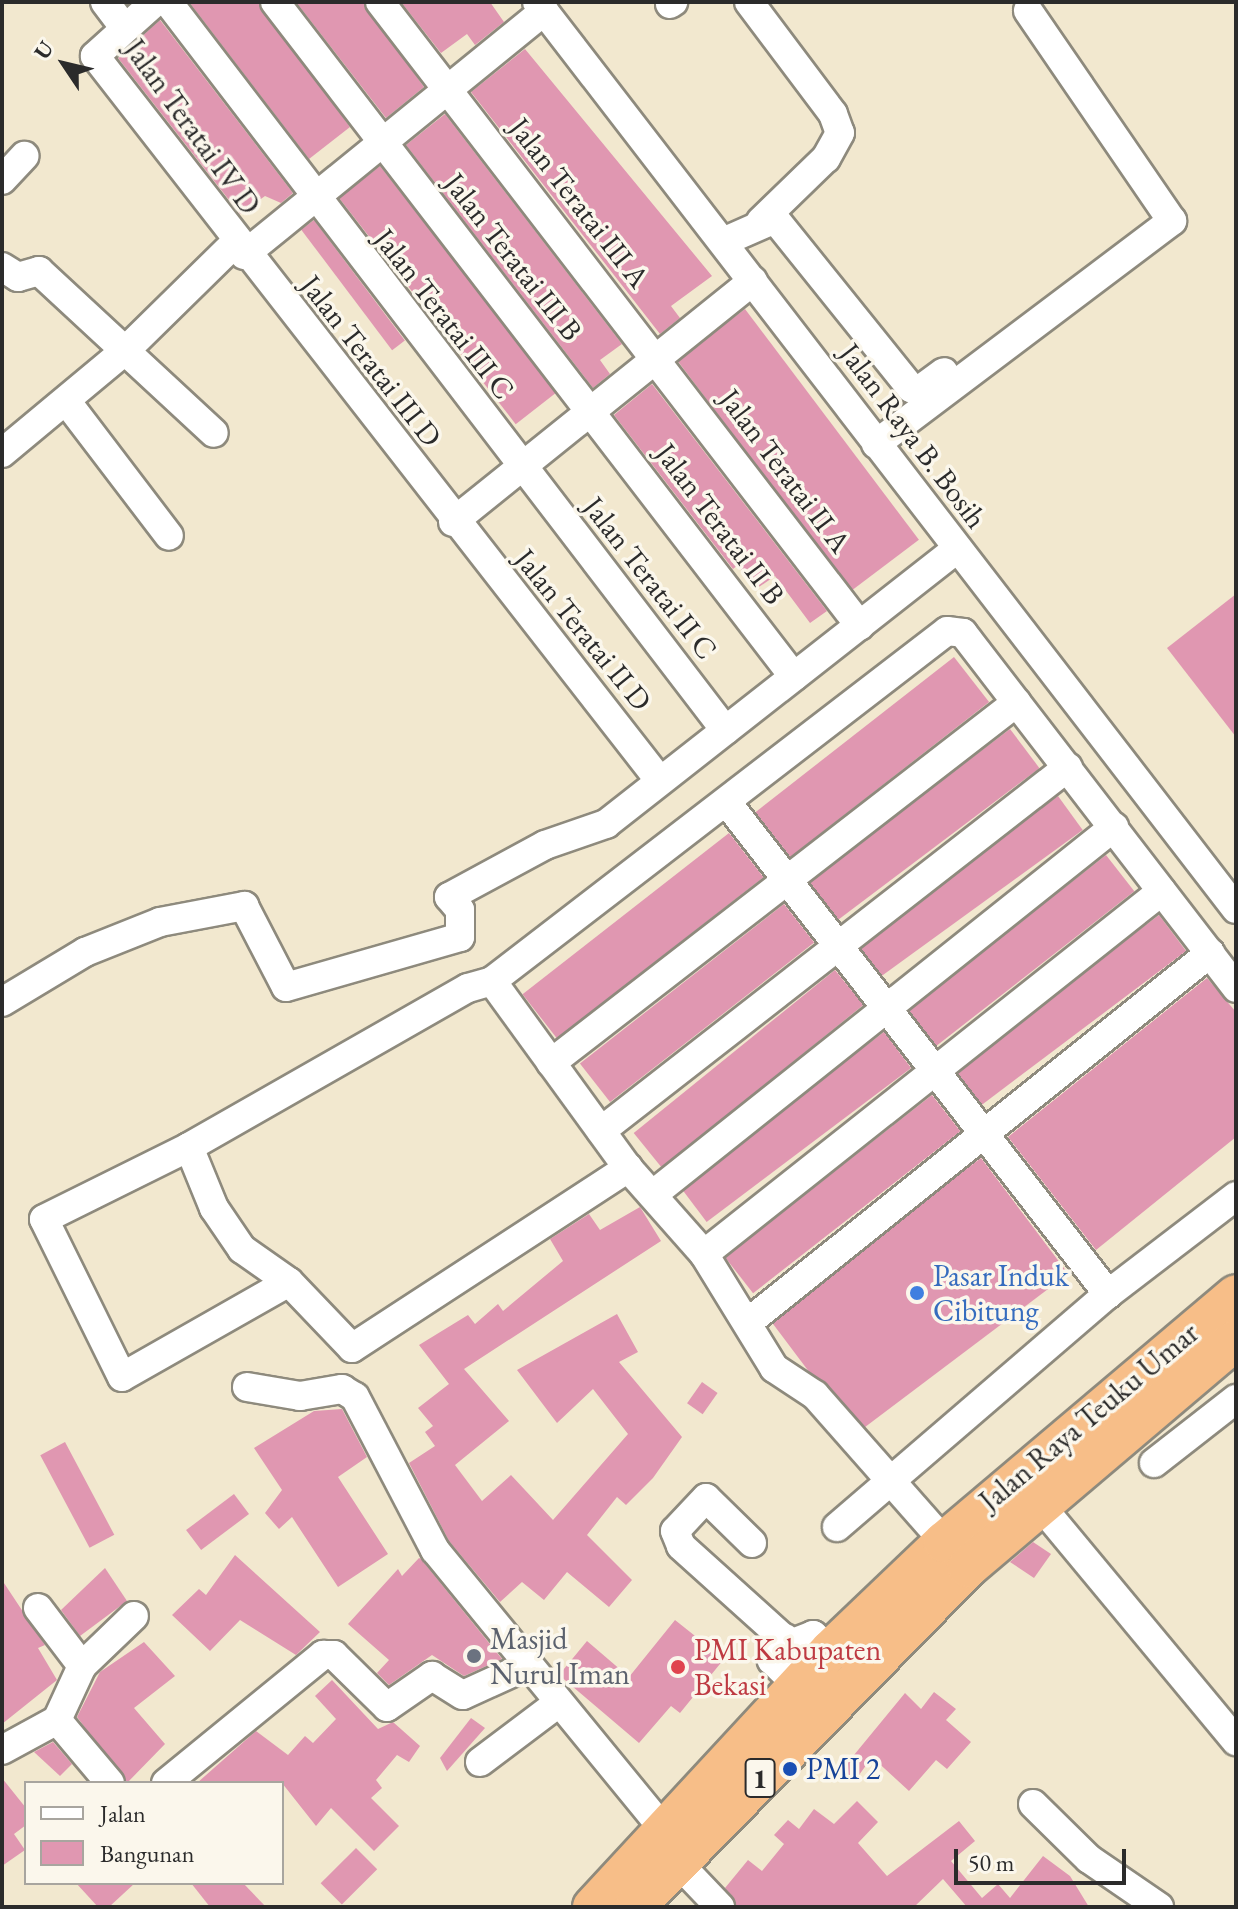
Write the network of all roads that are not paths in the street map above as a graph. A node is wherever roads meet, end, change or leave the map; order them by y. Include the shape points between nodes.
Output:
1 (105, 2) edge
2 (155, 2) edge
3 (168, 2) edge
4 (275, 2) edge
5 (380, 2) edge
6 (749, 2) edge
7 (540, 7) edge
8 (1028, 11) dead end
9 (124, 27) junction
10 (448, 90) junction
11 (381, 145) junction
12 (24, 156) dead end
13 (2, 180) edge
14 (313, 201) junction
15 (1151, 213) dead end
16 (761, 221) junction
17 (725, 241) junction
18 (239, 249) junction
19 (2, 267) edge
20 (753, 281) junction
21 (127, 349) junction
22 (657, 358) junction
23 (67, 402) junction
24 (592, 411) junction
25 (214, 433) dead end
26 (876, 444) junction
27 (2, 453) edge
28 (521, 468) junction
29 (453, 522) junction
30 (169, 536) dead end
31 (956, 550) junction
32 (860, 626) junction
33 (794, 677) junction
34 (1017, 702) junction
35 (725, 730) junction
36 (1068, 767) junction
37 (660, 781) junction
38 (729, 805) junction
39 (1114, 827) junction
40 (787, 880) junction
41 (1162, 891) junction
42 (1236, 909) edge
43 (838, 946) junction
44 (1210, 953) junction
45 (492, 981) junction
46 (1236, 988) edge
47 (2, 1002) edge
48 (885, 1007) junction
49 (551, 1063) junction
50 (933, 1068) junction
51 (601, 1131) junction
52 (985, 1135) junction
53 (189, 1147) junction
54 (628, 1168) junction
55 (656, 1192) junction
56 (1236, 1196) edge
57 (704, 1254) junction
58 (289, 1282) junction
59 (1108, 1294) junction
60 (1236, 1295) edge
61 (751, 1320) junction
62 (1236, 1340) edge
63 (247, 1387) dead end
64 (1236, 1399) edge
65 (1154, 1463) dead end
66 (889, 1482) junction
67 (1040, 1505) junction
68 (837, 1527) dead end
69 (752, 1543) dead end
70 (956, 1554) junction
71 (38, 1608) dead end
72 (134, 1616) dead end
73 (785, 1638) junction
74 (831, 1650) junction
75 (82, 1666) junction
76 (527, 1666) junction
77 (798, 1686) junction
78 (557, 1704) junction
79 (57, 1720) junction
80 (1236, 1741) edge
81 (2, 1750) edge
82 (480, 1762) dead end
83 (108, 1781) edge
84 (168, 1781) edge
85 (1033, 1804) dead end
86 (672, 1847) junction
87 (613, 1904) edge
88 (720, 1907) edge
89 (1159, 1907) edge

1 - 9 street
2 - 9 street
3 - 14 street, Jalan Teratai III C
4 - 11 street, Jalan Teratai III B
5 - 10 street, Jalan Teratai III A
6 - 16 street via 840,133 826,158
7 - 10 street
7 - 17 street, Jalan Raya B. Bosih
8 - 26 street via 1172,221
9 - 18 street, Jalan Teratai IV D via 95,51
10 - 11 street
10 - 22 street, Jalan Teratai III A
11 - 14 street
11 - 24 street, Jalan Teratai III B
12 - 13 street
14 - 18 street
14 - 28 street, Jalan Teratai III C
15 - 16 street via 918,391 786,228
16 - 17 street
17 - 20 street, Jalan Raya B. Bosih
18 - 21 street
18 - 29 street, Jalan Teratai III D
19 - 21 street via 18,277 39,271
20 - 22 street
20 - 26 street, Jalan Raya B. Bosih
21 - 23 street
21 - 25 street
22 - 24 street
22 - 32 street, Jalan Teratai II A
23 - 27 street
23 - 30 street
24 - 28 street
24 - 33 street, Jalan Teratai II B
26 - 31 street, Jalan Raya B. Bosih
28 - 29 street
28 - 35 street, Jalan Teratai II C
29 - 37 street, Jalan Teratai II D
31 - 32 street
31 - 42 street, Jalan Raya B. Bosih
32 - 33 street
33 - 35 street
34 - 36 street
34 - 38 street via 963,633 947,631
34 - 40 street
35 - 37 street
36 - 39 street
36 - 43 street
37 - 47 street via 606,824 472,879 449,897 460,910 460,937 376,967 286,987 244,906 123,937
38 - 40 street
38 - 45 street
39 - 41 street
39 - 48 street
40 - 43 street
40 - 49 street
41 - 44 street
41 - 50 street
43 - 48 street
43 - 51 street
44 - 46 street
44 - 52 street
45 - 49 street
45 - 53 street via 468,988
48 - 50 street
48 - 55 street
49 - 51 street
50 - 52 street
50 - 57 street
51 - 54 street
52 - 59 street
52 - 61 street
53 - 58 street via 214,1208 242,1249
53 - 58 street via 44,1219 114,1372 126,1376
54 - 55 street
54 - 58 street via 366,1345 342,1342
55 - 57 street
56 - 59 street
57 - 61 street
59 - 66 street
60 - 70 highway, Jalan Raya Teuku Umar / 1
61 - 66 street via 774,1368 815,1395
62 - 67 highway, Jalan Raya Teuku Umar / 1
63 - 76 street via 300,1396 342,1389 355,1397 435,1550
64 - 65 street
66 - 68 street
66 - 70 street
67 - 70 highway, Jalan Raya Teuku Umar / 1
67 - 80 street
69 - 73 street via 706,1498 675,1531 681,1546
70 - 74 highway, 1
70 - 86 highway, 1
71 - 75 street
72 - 75 street
73 - 74 street via 790,1644 813,1635
73 - 77 street via 772,1660
74 - 77 highway, 1
75 - 79 street
76 - 78 street
76 - 84 street via 463,1695 432,1676 387,1707 334,1655 323,1655
77 - 86 highway, 1
78 - 82 street
78 - 86 street
79 - 81 street
79 - 83 street
85 - 89 street via 1089,1859
86 - 87 highway, 1
86 - 88 street

